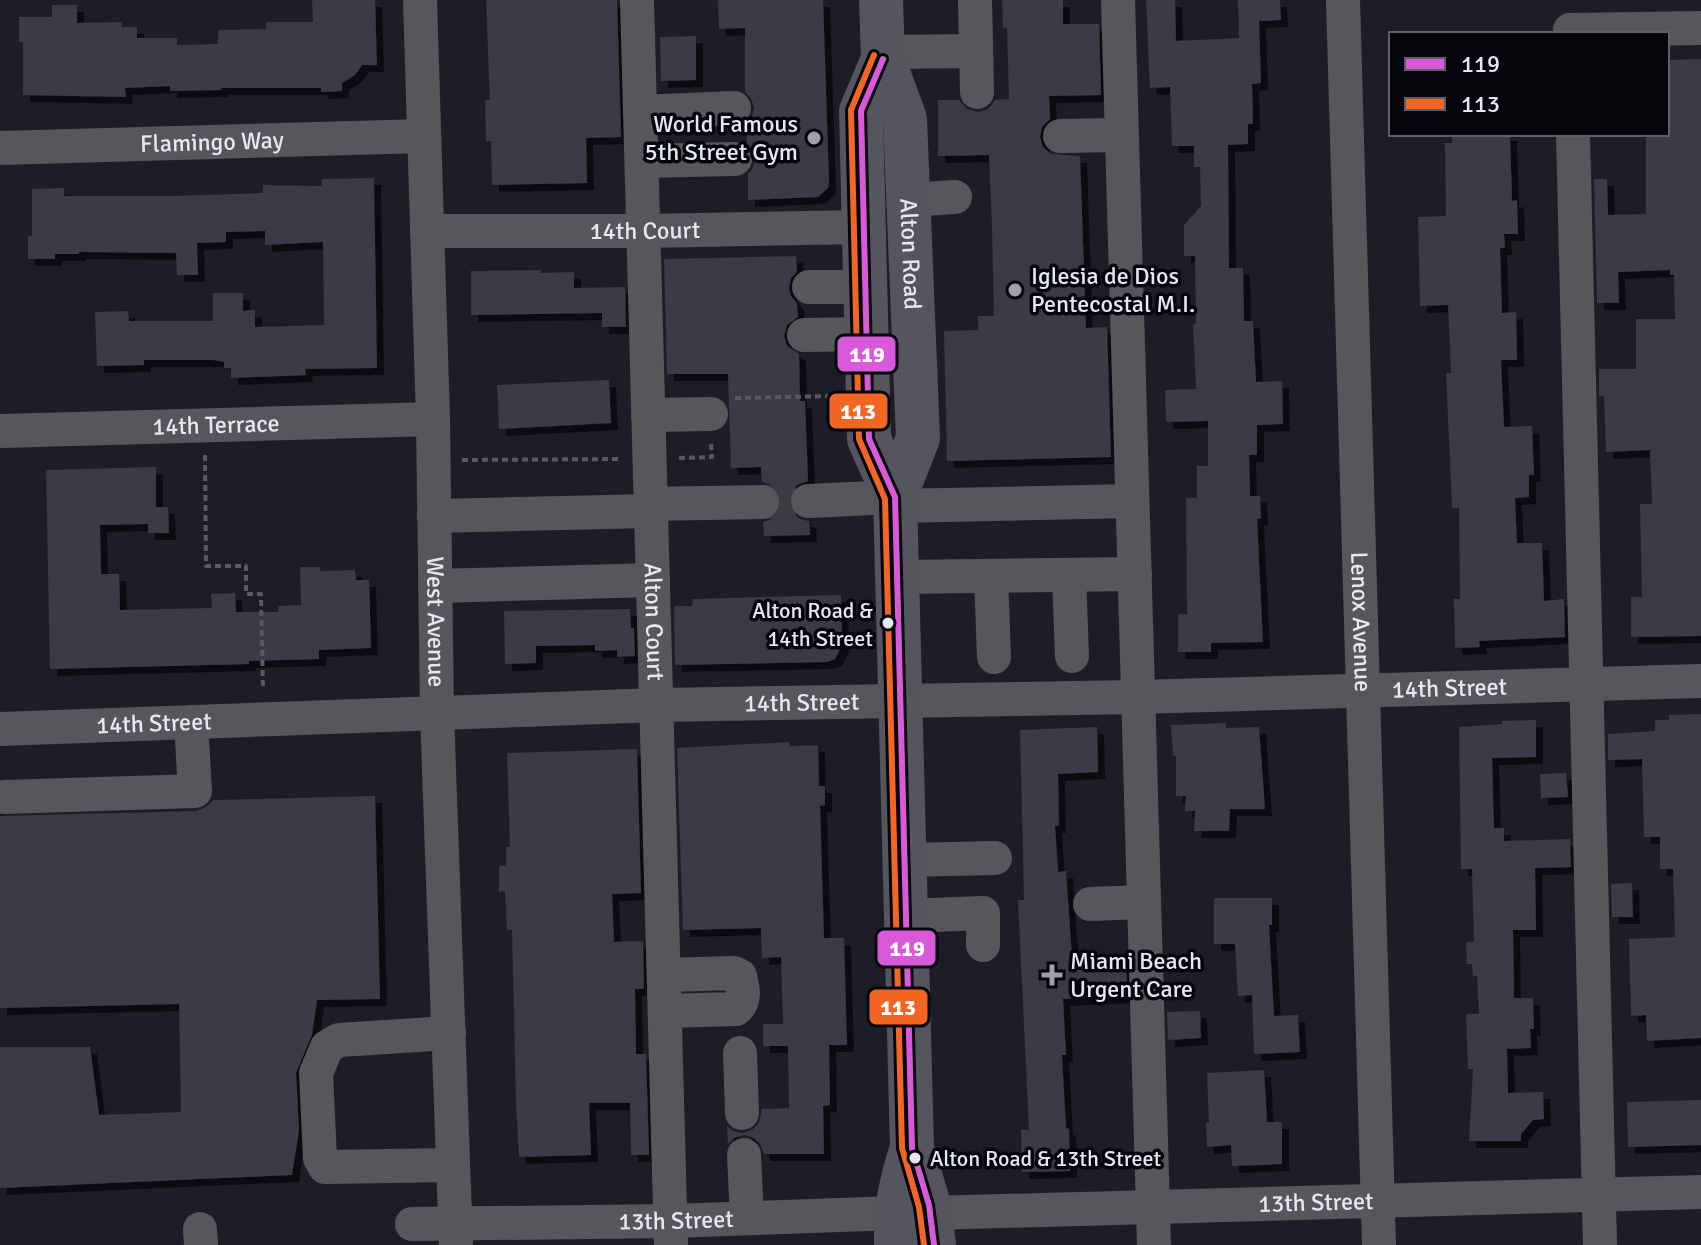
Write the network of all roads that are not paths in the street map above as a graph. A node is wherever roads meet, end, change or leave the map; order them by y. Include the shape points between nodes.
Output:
1 (420, 0) edge
2 (637, 0) edge
3 (881, 0) edge
4 (975, 0) edge
5 (1118, 0) edge
6 (1343, 0) edge
7 (1701, 28) edge
8 (1570, 32) edge
9 (976, 51) junction
10 (883, 56) junction
11 (977, 92) dead end
12 (734, 108) dead end
13 (640, 112) junction
14 (861, 118) junction
15 (1122, 135) junction
16 (424, 136) junction
17 (1060, 136) dead end
18 (1573, 136) edge
19 (0, 148) edge
20 (735, 159) dead end
21 (642, 161) junction
22 (955, 197) dead end
23 (907, 200) junction
24 (864, 227) junction
25 (427, 231) junction
26 (643, 231) junction
27 (809, 287) dead end
28 (866, 287) junction
29 (867, 334) junction
30 (804, 335) dead end
31 (915, 402) junction
32 (648, 415) junction
33 (721, 417) road end
34 (433, 419) junction
35 (0, 431) edge
36 (808, 501) tunnel mouth
37 (1132, 501) junction
38 (762, 502) tunnel mouth
39 (895, 502) junction
40 (650, 507) junction
41 (434, 516) junction
42 (1135, 574) junction
43 (1069, 576) junction
44 (897, 577) junction
45 (991, 577) junction
46 (653, 580) junction
47 (435, 586) junction
48 (1072, 656) dead end
49 (994, 657) dead end
50 (1701, 681) edge
51 (1586, 684) junction
52 (1364, 691) junction
53 (1138, 697) junction
54 (901, 701) junction
55 (658, 705) junction
56 (437, 713) junction
57 (191, 722) junction
58 (0, 729) edge
59 (4, 797) dead end
60 (995, 858) dead end
61 (905, 860) junction
62 (1144, 902) junction
63 (1090, 904) dead end
64 (907, 916) junction
65 (983, 945) dead end
66 (664, 975) junction
67 (665, 1011) junction
68 (449, 1033) junction
69 (740, 1053) dead end
70 (742, 1113) dead end
71 (744, 1155) dead end
72 (453, 1165) junction
73 (1701, 1192) edge
74 (1599, 1195) junction
75 (1378, 1201) junction
76 (1153, 1208) junction
77 (747, 1218) junction
78 (412, 1224) dead end
79 (914, 1229) edge
80 (671, 1233) edge
81 (456, 1234) edge
82 (1154, 1245) edge
83 (1379, 1245) edge
84 (1600, 1245) edge

1 - 16 street, West Avenue
2 - 13 street, Alton Court
3 - 10 highway, Alton Road
4 - 9 street
5 - 15 street
6 - 52 street, Lenox Avenue
7 - 8 street
9 - 10 street
9 - 11 street
10 - 14 highway, Alton Road
10 - 23 highway, Alton Road via 905,119
12 - 13 street
13 - 21 street, Alton Court
14 - 23 highway
14 - 24 highway, Alton Road
15 - 17 street
15 - 37 street
16 - 19 street, Flamingo Way
16 - 25 street, West Avenue
18 - 51 street
20 - 21 street
21 - 26 street, Alton Court
22 - 23 street
23 - 31 highway, Alton Road
24 - 26 street, 14th Court
24 - 28 highway, Alton Road
24 - 31 highway
25 - 26 street, 14th Court
25 - 34 street, West Avenue
26 - 32 street, Alton Court
27 - 28 street
28 - 29 highway, Alton Road
29 - 30 street
29 - 39 highway, Alton Road via 869,439
31 - 39 highway, Alton Road via 918,438
32 - 33 street
32 - 40 street, Alton Court
34 - 35 street, 14th Terrace
34 - 41 street, West Avenue
36 - 39 street
37 - 39 street
37 - 42 street
38 - 40 street
39 - 44 highway, Alton Road
40 - 41 street
40 - 46 street, Alton Court
41 - 47 street, West Avenue
42 - 43 street
42 - 53 street
43 - 45 street
43 - 48 street
44 - 45 street
44 - 54 highway, Alton Road
45 - 49 street
46 - 47 street
46 - 55 street, Alton Court
47 - 56 street, West Avenue
50 - 51 street, 14th Street
51 - 52 street, 14th Street
51 - 74 street
52 - 53 street, 14th Street
52 - 75 street, Lenox Avenue
53 - 54 street, 14th Street
53 - 62 street
54 - 55 street, 14th Street
54 - 61 highway, Alton Road
55 - 56 street, 14th Street
55 - 66 street, Alton Court
56 - 57 street, 14th Street
56 - 68 street, West Avenue
57 - 58 street, 14th Street
57 - 59 street via 195,796
60 - 61 street
61 - 64 highway, Alton Road
62 - 63 street
62 - 76 street
64 - 65 street via 983,913
64 - 79 highway, Alton Road via 912,1148 900,1183
66 - 67 street, Alton Court
66 - 67 street via 734,973 740,976 743,997 736,1009
67 - 80 street, Alton Court
68 - 72 street, West Avenue
68 - 72 street via 339,1040 327,1047 316,1073 320,1158 325,1167
69 - 70 street
71 - 77 street
72 - 81 street, West Avenue
73 - 74 street, 13th Street
74 - 75 street, 13th Street
74 - 84 street
75 - 76 street, 13th Street
75 - 83 street, Lenox Avenue
76 - 79 street, 13th Street
76 - 82 street
77 - 79 street, 13th Street
77 - 80 street, 13th Street
78 - 81 street, 13th Street
80 - 81 street, 13th Street

